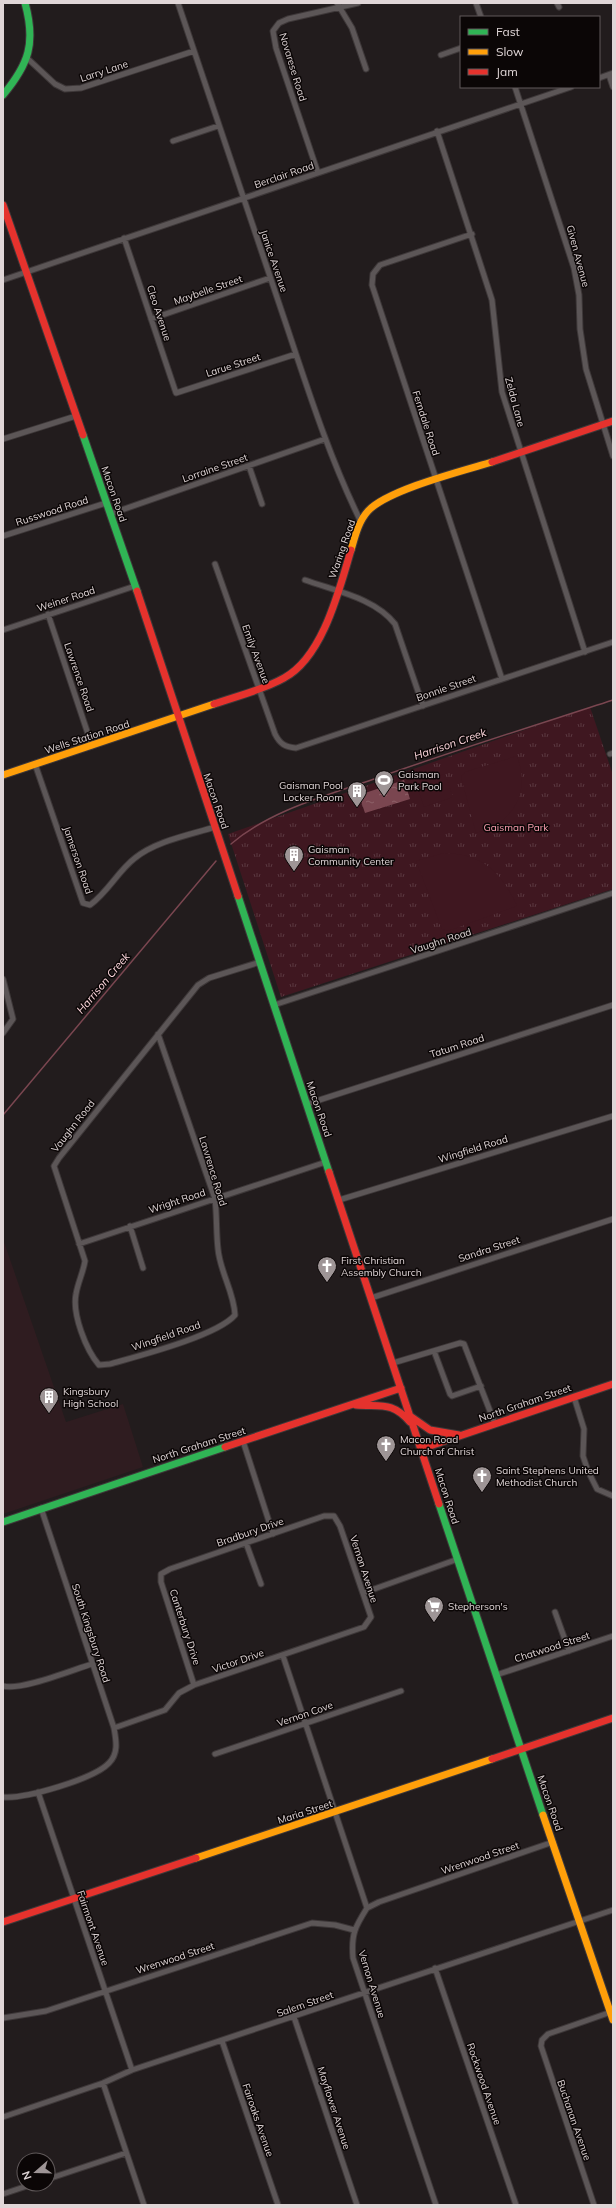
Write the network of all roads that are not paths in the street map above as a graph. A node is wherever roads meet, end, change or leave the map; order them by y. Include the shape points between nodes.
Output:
1 (24, 3) edge
2 (178, 3) edge
3 (358, 3) edge
4 (476, 3) edge
5 (338, 5) edge
6 (481, 16) edge
7 (460, 48) edge
8 (194, 50) junction
9 (441, 55) dead end
10 (27, 58) junction
11 (366, 68) dead end
12 (611, 74) edge
13 (600, 78) edge
14 (613, 87) edge
15 (515, 88) edge
16 (568, 88) edge
17 (3, 96) edge
18 (521, 103) junction
19 (218, 126) junction
20 (437, 131) junction
21 (173, 141) dead end
22 (318, 173) junction
23 (243, 199) junction
24 (3, 205) edge
25 (472, 234) junction
26 (124, 238) junction
27 (25, 272) junction
28 (270, 278) junction
29 (3, 280) edge
30 (151, 318) junction
31 (296, 354) junction
32 (176, 393) joint
33 (76, 416) junction
34 (613, 422) edge
35 (603, 425) junction
36 (3, 439) edge
37 (325, 439) junction
38 (520, 453) junction
39 (613, 456) edge
40 (248, 466) junction
41 (435, 481) junction
42 (106, 502) junction
43 (262, 504) dead end
44 (110, 514) junction
45 (361, 522) junction
46 (3, 536) edge
47 (215, 564) dead end
48 (305, 580) dead end
49 (135, 586) junction
50 (338, 592) junction
51 (48, 614) junction
52 (3, 630) edge
53 (613, 642) edge
54 (585, 652) junction
55 (502, 679) junction
56 (259, 689) junction
57 (423, 706) junction
58 (178, 718) junction
59 (92, 746) junction
60 (285, 747) joint
61 (35, 764) junction
62 (3, 775) edge
63 (215, 827) junction
64 (613, 893) edge
65 (260, 962) junction
66 (3, 979) edge
67 (613, 1004) edge
68 (274, 1005) junction
69 (3, 1033) edge
70 (158, 1034) junction
71 (307, 1104) junction
72 (613, 1116) edge
73 (326, 1162) junction
74 (215, 1198) junction
75 (339, 1200) junction
76 (613, 1219) edge
77 (130, 1226) junction
78 (79, 1244) junction
79 (143, 1268) dead end
80 (371, 1298) junction
81 (235, 1315) joint
82 (434, 1351) junction
83 (393, 1363) junction
84 (99, 1365) joint
85 (613, 1384) edge
86 (481, 1386) junction
87 (401, 1388) junction
88 (574, 1397) junction
89 (354, 1404) junction
90 (410, 1416) junction
91 (495, 1424) junction
92 (414, 1426) junction
93 (461, 1435) junction
94 (243, 1441) junction
95 (421, 1449) junction
96 (613, 1496) edge
97 (41, 1508) junction
98 (3, 1522) edge
99 (340, 1526) joint
100 (273, 1534) junction
101 (246, 1543) junction
102 (458, 1559) junction
103 (161, 1574) joint
104 (261, 1584) dead end
105 (363, 1593) junction
106 (555, 1612) dead end
107 (371, 1617) joint
108 (613, 1636) edge
109 (569, 1651) junction
110 (283, 1656) junction
111 (92, 1664) junction
112 (496, 1675) junction
113 (3, 1686) edge
114 (194, 1686) junction
115 (401, 1691) dead end
116 (613, 1718) edge
117 (306, 1724) junction
118 (114, 1728) junction
119 (521, 1749) junction
120 (215, 1754) dead end
121 (38, 1792) junction
122 (3, 1797) edge
123 (336, 1812) junction
124 (553, 1842) junction
125 (73, 1899) junction
126 (368, 1908) junction
127 (613, 1910) edge
128 (3, 1922) edge
129 (580, 1922) junction
130 (354, 1930) junction
131 (435, 1968) junction
132 (106, 1990) junction
133 (364, 1993) junction
134 (610, 2012) junction
135 (294, 2017) junction
136 (3, 2018) edge
137 (613, 2020) edge
138 (222, 2041) junction
139 (132, 2070) junction
140 (103, 2083) junction
141 (3, 2117) edge
142 (126, 2153) junction
143 (56, 2176) edge
144 (16, 2190) edge
145 (3, 2194) edge
146 (144, 2205) edge
147 (278, 2205) edge
148 (357, 2205) edge
149 (436, 2205) edge
150 (516, 2205) edge
151 (594, 2205) edge

1 - 10 main road via 31,23
2 - 8 street, Janice Avenue
3 - 5 street, Novarese Road
4 - 6 street
5 - 11 street via 352,28
5 - 22 street, Novarese Road via 283,21 276,25 273,31 276,48
7 - 9 street
8 - 10 street, Larry Lane via 82,88 65,89 55,84
8 - 19 street, Janice Avenue
10 - 17 main road via 20,75
12 - 13 street
12 - 14 street
15 - 18 street, Given Avenue
16 - 18 street, Berclair Road
18 - 20 street, Berclair Road
18 - 35 street, Given Avenue via 574,268 586,369
19 - 21 street
19 - 23 street, Janice Avenue
20 - 22 street, Berclair Road
20 - 25 street, Zelda Lane
22 - 23 street, Berclair Road
23 - 26 street, Berclair Road
23 - 28 street, Janice Avenue
24 - 27 main road, Macon Road
25 - 38 street, Zelda Lane via 492,300 502,392
25 - 41 street, Ferndale Road via 380,265 372,274 372,285
26 - 27 street, Berclair Road
26 - 30 street, Cleo Avenue
27 - 29 street, Berclair Road
27 - 33 main road, Macon Road
28 - 30 street, Maybelle Street
28 - 31 street, Janice Avenue
30 - 32 street, Cleo Avenue
31 - 32 street, Larue Street
31 - 37 street, Janice Avenue
33 - 36 street
33 - 42 main road, Macon Road
34 - 35 main road, Waring Road
35 - 38 main road, Waring Road
35 - 39 street, Given Avenue
37 - 40 street, Lorraine Street
37 - 45 street, Janice Avenue via 342,484
38 - 41 main road, Waring Road
38 - 54 street, Zelda Lane
40 - 43 street
40 - 44 street, Lorraine Street
41 - 45 main road, Waring Road via 379,502 366,513
41 - 55 street, Ferndale Road
42 - 44 main road, Macon Road
42 - 46 street, Russwood Road
44 - 49 main road, Macon Road
45 - 50 main road, Waring Road
47 - 56 street, Emily Avenue
48 - 50 street
49 - 51 street, Weiner Road
49 - 58 main road, Macon Road
50 - 56 main road, Waring Road via 319,642 310,655 284,678
50 - 57 street via 375,606 388,615 395,624
51 - 52 street, Weiner Road
51 - 59 street, Lawrence Road
53 - 54 street, Bonnie Street
54 - 55 street, Bonnie Street
55 - 57 street, Bonnie Street
56 - 58 main road, Waring Road
56 - 60 street, Emily Avenue via 275,734
57 - 60 street, Bonnie Street via 296,748
58 - 59 main road, Wells Station Road
58 - 63 main road, Macon Road
59 - 61 main road, Wells Station Road
61 - 62 main road, Wells Station Road
61 - 63 street, Jamerson Road via 83,903 90,905 100,897 134,858 148,849
63 - 65 main road, Macon Road
64 - 68 street, Vaughn Road
65 - 68 main road, Macon Road
65 - 70 street, Vaughn Road via 209,978 198,985
66 - 69 street via 13,1019
67 - 71 street, Tatum Road
68 - 71 main road, Macon Road
70 - 74 street, Lawrence Road
70 - 78 street, Vaughn Road via 54,1166
71 - 73 main road, Macon Road
72 - 75 street, Wingfield Road
73 - 74 street, Wright Road
73 - 75 main road, Macon Road
74 - 77 street, Wright Road
74 - 81 street, Lawrence Road via 218,1220 217,1248
75 - 80 main road, Macon Road
76 - 80 street, Sandra Street
77 - 78 street, Wright Road
77 - 79 street
78 - 84 street, Vaughn Road via 85,1261 74,1308 90,1355
80 - 83 main road, Macon Road
81 - 84 street, Wingfield Road via 228,1323 175,1345
82 - 83 street
82 - 86 street via 464,1344
82 - 86 street via 452,1396
83 - 87 main road, Macon Road
85 - 88 main road, North Graham Street
86 - 91 street
87 - 89 main road, North Graham Street
87 - 90 main road, Macon Road
88 - 91 main road, North Graham Street
88 - 96 street via 584,1429 583,1456 588,1471 597,1489
89 - 92 main road via 393,1406 402,1411
89 - 94 main road, North Graham Street
90 - 92 main road, Macon Road
90 - 93 main road via 430,1430
91 - 93 main road, North Graham Street
92 - 95 main road, Macon Road
93 - 95 main road, North Graham Street
94 - 97 main road, North Graham Street
94 - 100 street
95 - 102 main road, Macon Road
97 - 98 main road, North Graham Street
97 - 111 street, South Kingsbury Road
99 - 100 street, Bradbury Drive via 334,1516 329,1515
99 - 105 street, Vernon Avenue
100 - 101 street, Bradbury Drive
101 - 103 street, Bradbury Drive via 170,1568
101 - 104 street
102 - 105 street
102 - 112 main road, Macon Road
103 - 114 street, Canterbury Drive via 161,1582
105 - 107 street, Vernon Avenue
106 - 109 street
107 - 110 street, Victor Drive via 364,1627
108 - 109 street, Chatwood Street
109 - 112 street, Chatwood Street
110 - 114 street, Victor Drive
110 - 117 street
111 - 113 street via 29,1683
111 - 118 street, South Kingsbury Road
112 - 119 main road, Macon Road
114 - 118 street, Victor Drive via 179,1693 164,1710
115 - 117 street, Vernon Cove
116 - 119 main road, Maria Street
117 - 120 street, Vernon Cove
117 - 123 street
118 - 121 street, South Kingsbury Road via 117,1748 110,1762 96,1773
119 - 123 main road, Maria Street
119 - 124 main road, Macon Road
121 - 122 street via 12,1798
121 - 125 street, Fairmont Avenue
123 - 125 main road, Maria Street
123 - 126 street
124 - 126 street, Wrenwood Street
124 - 129 main road, Macon Road
125 - 128 main road, Maria Street
125 - 132 street, Fairmont Avenue
126 - 130 street, Vernon Avenue
127 - 129 street, Salem Street
129 - 131 street, Salem Street
129 - 134 main road, Macon Road
130 - 132 street, Wrenwood Street via 312,1923
130 - 133 street, Vernon Avenue via 353,1958
131 - 133 street, Salem Street
131 - 150 street, Rockwood Avenue
132 - 136 street, Wrenwood Street via 46,2011
132 - 139 street, Fairmont Avenue
133 - 135 street, Salem Street
133 - 149 street, Vernon Avenue
134 - 137 main road, Macon Road
134 - 151 street, Buchanan Avenue via 555,2031 542,2040 542,2053
135 - 138 street, Salem Street
135 - 148 street, Mayflower Avenue
138 - 139 street, Salem Street
138 - 147 street, Fairoaks Avenue
139 - 140 street, Salem Street
140 - 141 street, Salem Street
140 - 142 street
142 - 143 street
142 - 146 street
144 - 145 street

